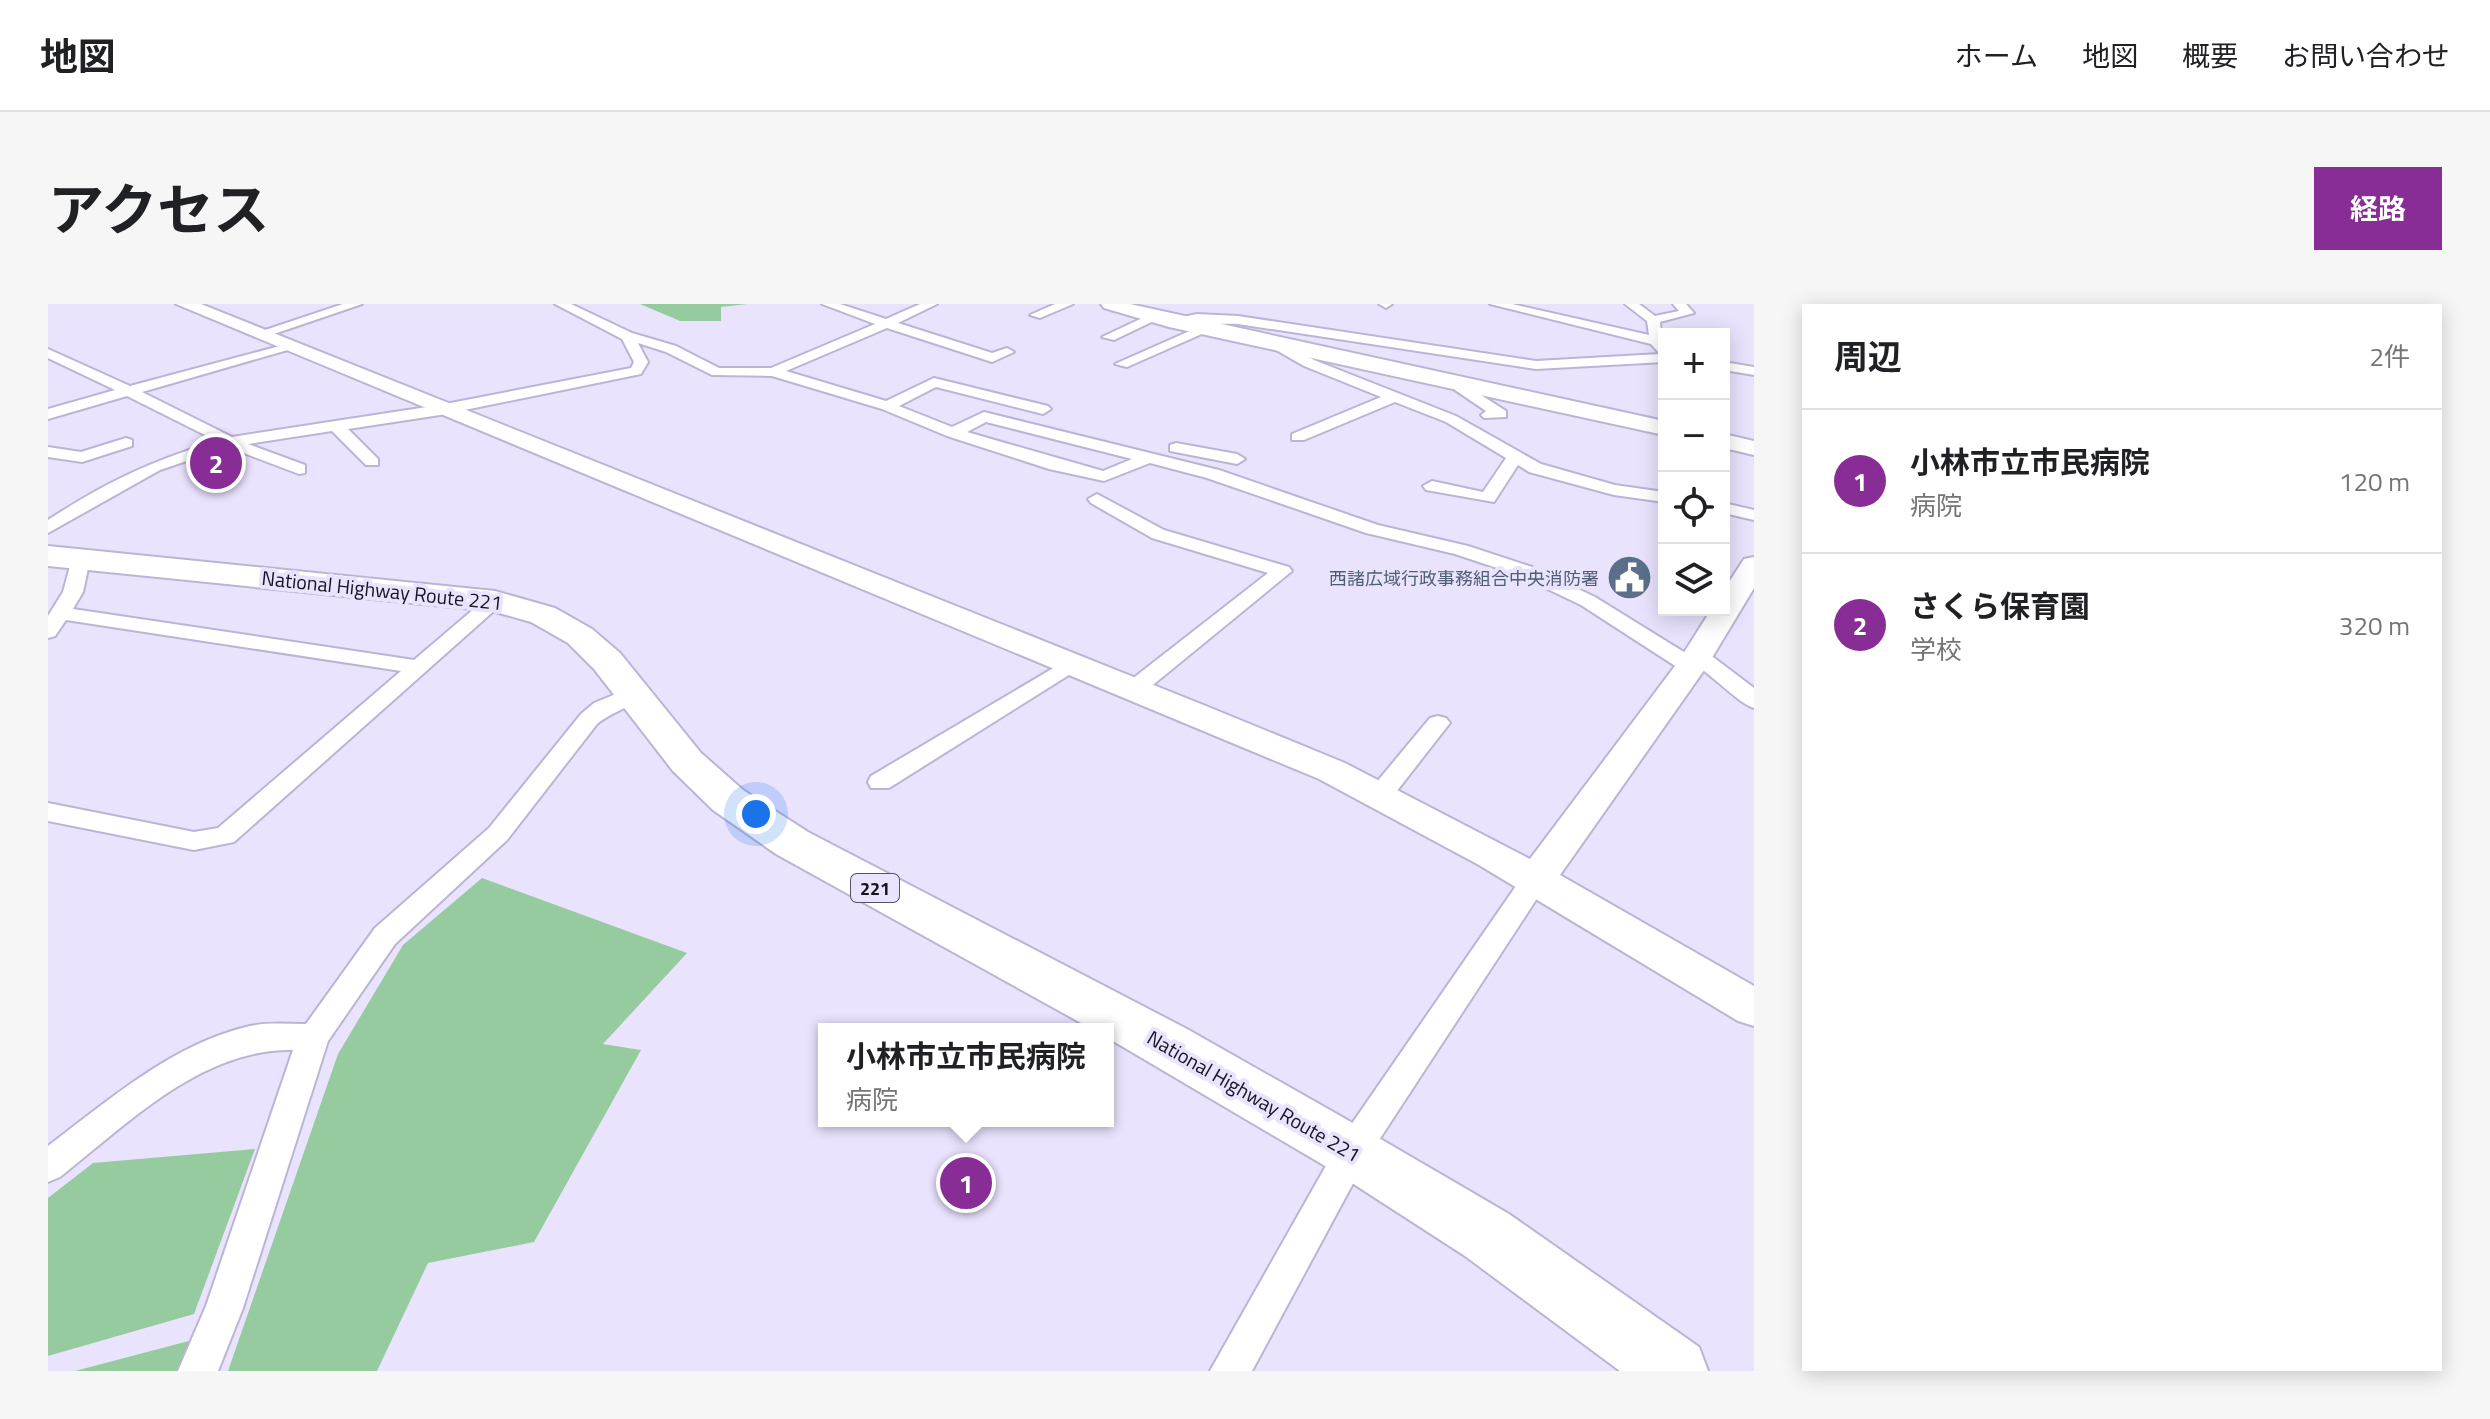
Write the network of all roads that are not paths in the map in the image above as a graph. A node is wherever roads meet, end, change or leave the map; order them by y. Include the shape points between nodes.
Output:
1 (185, 304) edge
2 (356, 304) edge
3 (561, 304) edge
4 (828, 304) edge
5 (931, 304) edge
6 (1067, 304) edge
7 (1110, 304) edge
8 (1496, 304) edge
9 (1557, 304) edge
10 (1631, 304) edge
11 (1679, 304) edge
12 (1595, 311) dead end
13 (1036, 315) dead end
14 (1163, 319) junction
15 (1563, 319) junction
16 (1653, 320) junction
17 (882, 323) junction
18 (1601, 328) junction
19 (1206, 329) junction
20 (260, 334) junction
21 (627, 336) junction
22 (1109, 337) dead end
23 (980, 339) dead end
24 (1658, 339) edge
25 (1276, 344) junction
26 (1658, 345) edge
27 (286, 346) junction
28 (958, 347) junction
29 (1007, 352) dead end
30 (50, 355) edge
31 (1658, 358) edge
32 (1122, 364) dead end
33 (1730, 367) edge
34 (1754, 371) edge
35 (773, 372) junction
36 (906, 374) dead end
37 (934, 382) junction
38 (1463, 384) junction
39 (130, 391) junction
40 (1396, 396) junction
41 (887, 406) junction
42 (1043, 409) dead end
43 (440, 410) junction
44 (48, 414) edge
45 (1489, 415) dead end
46 (335, 425) junction
47 (1658, 427) edge
48 (953, 433) junction
49 (1298, 437) dead end
50 (229, 442) junction
51 (1730, 442) edge
52 (126, 443) dead end
53 (1094, 446) junction
54 (1754, 448) edge
55 (48, 452) edge
56 (1516, 455) junction
57 (1149, 458) junction
58 (1237, 459) dead end
59 (372, 462) dead end
60 (1047, 463) junction
61 (299, 469) dead end
62 (1432, 486) dead end
63 (1658, 496) edge
64 (1097, 499) dead end
65 (1730, 509) edge
66 (1754, 515) edge
67 (56, 537) edge
68 (1751, 577) edge
69 (495, 601) junction
70 (61, 613) junction
71 (48, 632) edge
72 (1694, 661) junction
73 (1072, 663) junction
74 (418, 667) junction
75 (1135, 688) junction
76 (633, 694) junction
77 (1754, 701) edge
78 (1438, 723) dead end
79 (880, 782) dead end
80 (1380, 795) junction
81 (48, 812) edge
82 (1535, 880) junction
83 (1754, 1008) edge
84 (314, 1037) junction
85 (1352, 1152) junction
86 (48, 1166) edge
87 (198, 1371) edge
88 (1230, 1371) edge
89 (1675, 1371) edge

1 - 20 street
2 - 20 street
3 - 21 street
4 - 17 street
5 - 17 street
6 - 13 street
7 - 14 street
8 - 15 street
9 - 15 street
10 - 16 street
11 - 16 street via 1688,313
12 - 18 street
14 - 19 street
14 - 22 street
14 - 31 street via 1245,314 1535,365
15 - 18 street
16 - 24 street
17 - 28 street
17 - 35 street
18 - 26 street
19 - 25 street
19 - 32 street
20 - 27 street
21 - 35 street via 671,349 717,372
21 - 43 street via 641,362 636,371
23 - 28 street
25 - 38 street
25 - 40 street via 1309,363
27 - 39 street
27 - 43 street
28 - 29 street via 992,358
30 - 39 street
33 - 34 street
35 - 41 street
36 - 37 street
37 - 41 street
37 - 42 street
38 - 45 street via 1462,390 1501,414
38 - 47 street
39 - 44 street
39 - 50 street
40 - 49 street
40 - 56 street
41 - 48 street
43 - 46 street
43 - 73 street
46 - 50 street
46 - 59 street
48 - 53 street via 984,417
48 - 60 street
50 - 61 street
50 - 67 street via 154,466 103,492
51 - 54 street
52 - 55 street via 82,457
53 - 57 street
53 - 58 street via 1104,438 1120,438
53 - 60 street
56 - 62 street via 1488,498
56 - 63 street via 1535,468
57 - 60 street via 1104,476
57 - 72 street via 1525,571
64 - 75 street via 1158,534 1282,571
65 - 66 street
67 - 69 highway, National Highway Route 221 / 221
67 - 70 street via 73,592
68 - 72 street
69 - 74 street
69 - 76 highway, National Highway Route 221 / 221 via 543,615 580,636
70 - 71 street
70 - 74 street
72 - 77 street via 1734,681
72 - 82 street
73 - 75 street
73 - 79 street
74 - 81 street via 216,840 194,841
75 - 80 street
76 - 84 street via 589,719 498,834 385,936
76 - 85 highway, National Highway Route 221 / 221 via 697,772 792,843 1168,1045
78 - 80 street
80 - 82 street
82 - 83 street
82 - 85 street
84 - 86 street via 248,1039 185,1068
84 - 87 street
85 - 88 street
85 - 89 highway, National Highway Route 221 / 221 via 1487,1235

